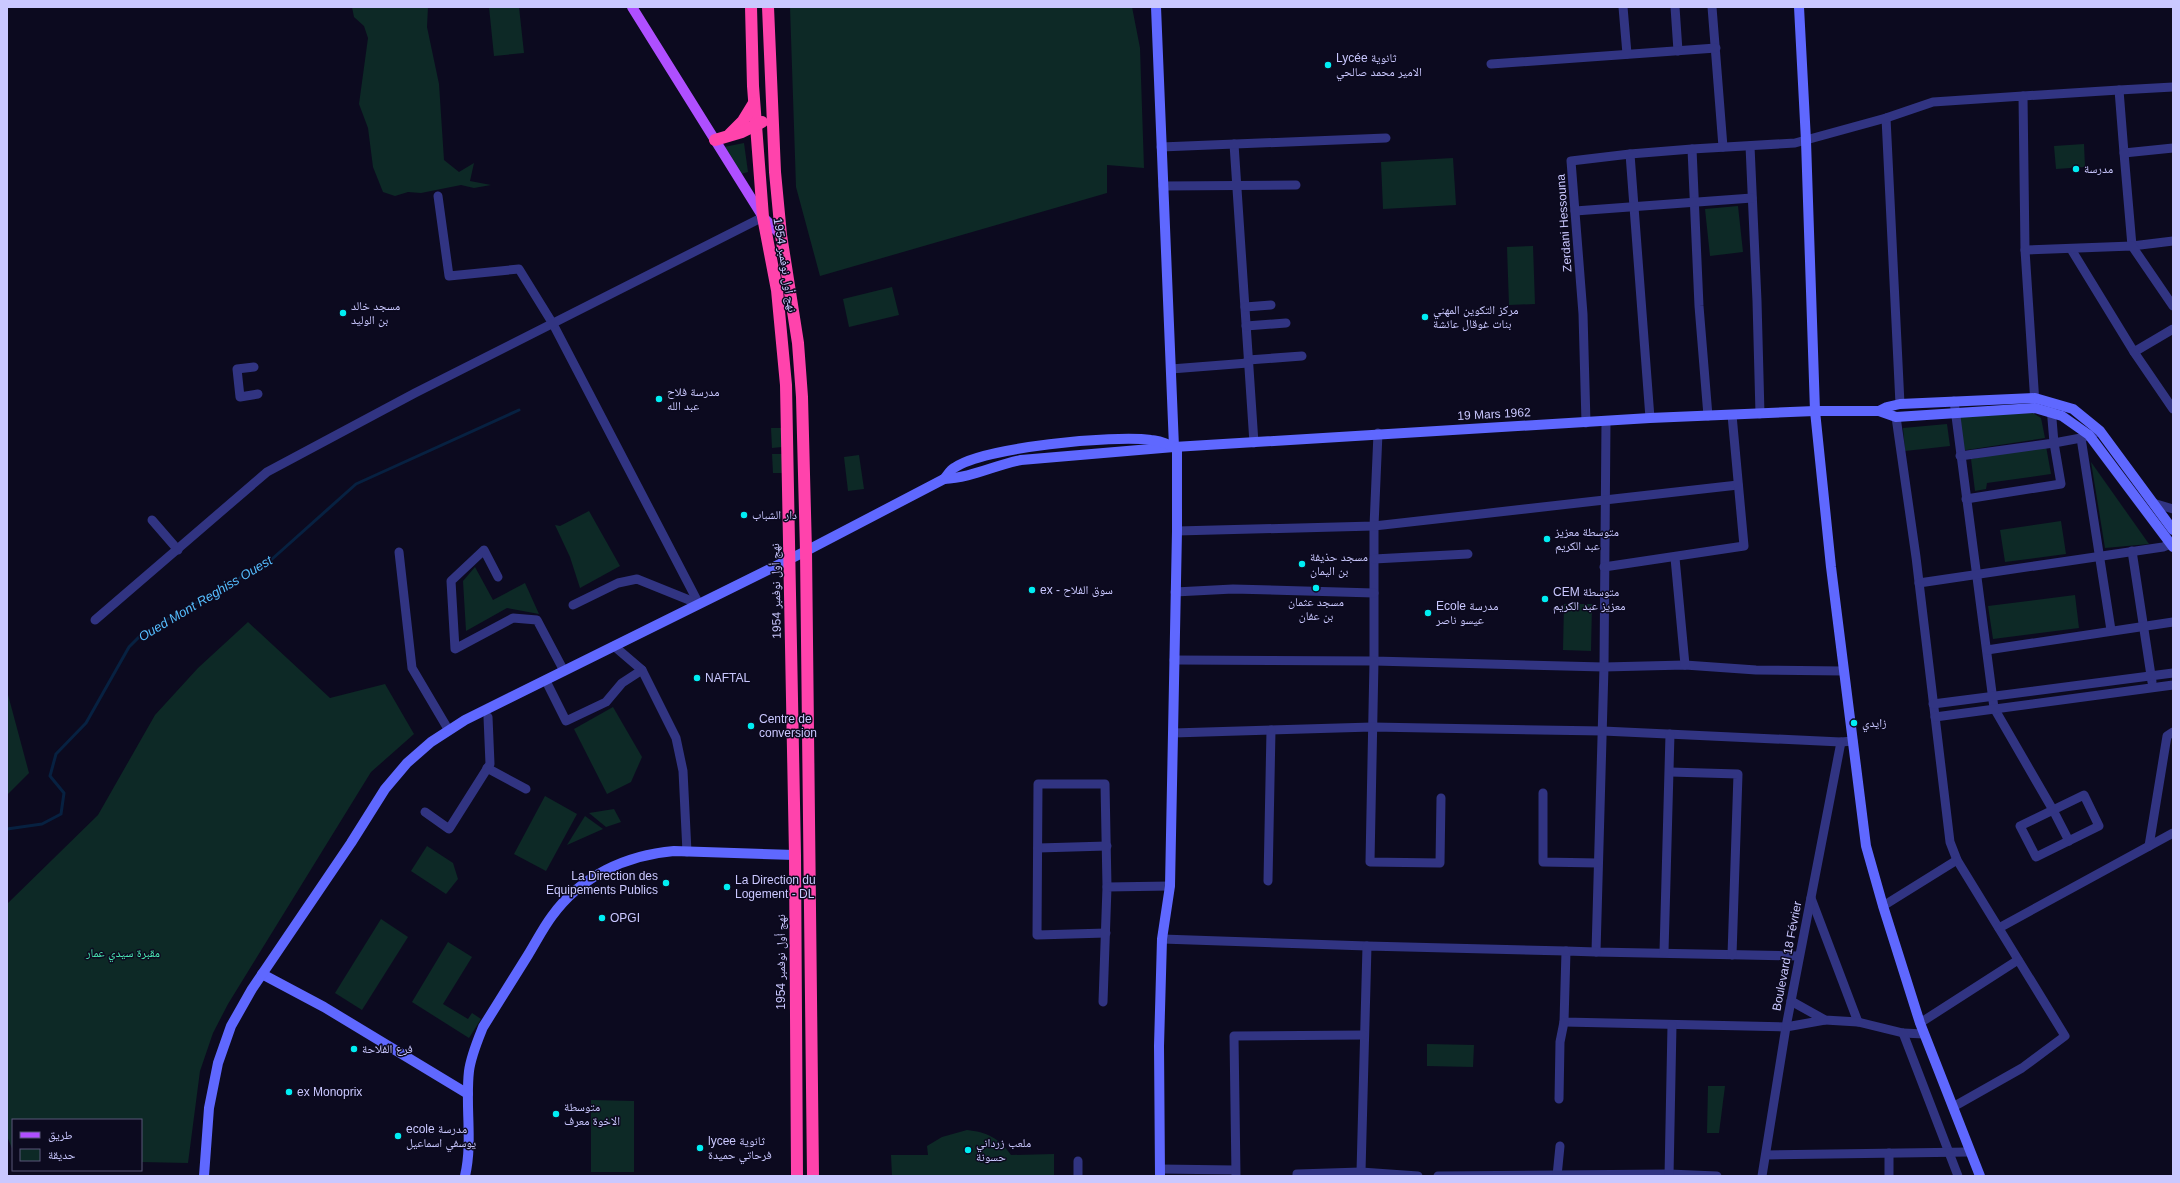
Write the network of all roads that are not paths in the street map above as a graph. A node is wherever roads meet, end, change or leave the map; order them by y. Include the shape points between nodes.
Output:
1 (632, 7) edge
2 (751, 7) edge
3 (768, 7) edge
4 (1156, 7) edge
5 (1623, 7) edge
6 (1675, 7) edge
7 (1712, 7) edge
8 (1798, 7) edge
9 (1716, 48) junction
10 (1678, 51) junction
11 (1627, 54) junction
12 (1491, 64) dead end
13 (2173, 87) edge
14 (2119, 90) junction
15 (2023, 96) junction
16 (754, 103) junction
17 (772, 112) junction
18 (1886, 118) junction
19 (756, 126) junction
20 (728, 136) junction
21 (1386, 138) dead end
22 (715, 140) junction
23 (1806, 141) junction
24 (1234, 144) junction
25 (1750, 146) junction
26 (1161, 147) junction
27 (1723, 147) junction
28 (2173, 148) edge
29 (1692, 149) junction
30 (1630, 154) junction
31 (2124, 154) junction
32 (1296, 185) dead end
33 (1163, 186) junction
34 (1236, 186) junction
35 (438, 196) dead end
36 (1752, 198) junction
37 (1695, 203) junction
38 (1634, 208) junction
39 (1575, 211) junction
40 (763, 217) junction
41 (781, 235) junction
42 (2173, 242) edge
43 (2132, 246) junction
44 (2071, 249) junction
45 (2026, 250) junction
46 (1271, 305) dead end
47 (2173, 306) edge
48 (1245, 307) junction
49 (1286, 323) dead end
50 (553, 324) junction
51 (1246, 326) junction
52 (2173, 329) edge
53 (2134, 352) junction
54 (1302, 356) dead end
55 (1248, 361) junction
56 (254, 367) dead end
57 (1171, 369) junction
58 (258, 394) dead end
59 (1954, 401) junction
60 (2035, 403) junction
61 (1900, 404) junction
62 (2051, 407) junction
63 (2173, 409) edge
64 (1815, 411) junction
65 (1879, 411) junction
66 (1954, 412) junction
67 (1760, 414) junction
68 (1732, 415) junction
69 (1708, 416) junction
70 (1896, 417) junction
71 (1650, 418) junction
72 (1606, 421) junction
73 (1586, 422) junction
74 (2100, 431) junction
75 (1378, 433) junction
76 (2085, 437) junction
77 (1254, 443) junction
78 (2054, 443) junction
79 (1176, 447) junction
80 (1960, 456) junction
81 (1738, 485) junction
82 (1604, 499) junction
83 (1966, 499) junction
84 (2153, 503) junction
85 (2173, 509) edge
86 (152, 520) dead end
87 (1374, 526) junction
88 (2173, 530) edge
89 (1177, 531) junction
90 (2172, 545) edge
91 (178, 550) junction
92 (806, 551) junction
93 (2132, 551) junction
94 (399, 552) dead end
95 (1468, 554) dead end
96 (2098, 556) junction
97 (1675, 558) junction
98 (790, 559) junction
99 (1374, 559) junction
100 (1604, 567) junction
101 (1976, 574) junction
102 (498, 577) dead end
103 (1919, 583) junction
104 (1175, 592) junction
105 (1374, 593) junction
106 (699, 604) junction
107 (573, 605) dead end
108 (95, 620) dead end
109 (2173, 622) edge
110 (2144, 626) junction
111 (2111, 630) junction
112 (791, 638) junction
113 (807, 638) junction
114 (614, 646) junction
115 (1987, 650) junction
116 (1174, 660) junction
117 (1374, 661) junction
118 (1685, 665) junction
119 (1604, 667) junction
120 (564, 670) junction
121 (642, 670) junction
122 (1843, 671) junction
123 (2173, 673) edge
124 (2151, 676) junction
125 (546, 681) junction
126 (2173, 685) edge
127 (2152, 688) junction
128 (1993, 696) junction
129 (1933, 704) junction
130 (1994, 708) junction
131 (488, 717) dead end
132 (1935, 717) junction
133 (1372, 727) junction
134 (448, 729) junction
135 (1271, 730) junction
136 (1603, 731) junction
137 (2173, 732) edge
138 (1173, 733) junction
139 (1670, 734) junction
140 (1853, 741) junction
141 (1841, 742) junction
142 (793, 743) junction
143 (808, 743) junction
144 (487, 768) junction
145 (1670, 772) junction
146 (526, 789) dead end
147 (1543, 793) dead end
148 (1441, 798) dead end
149 (2053, 810) junction
150 (425, 812) dead end
151 (2173, 834) edge
152 (2069, 841) junction
153 (1107, 846) junction
154 (2149, 846) junction
155 (1038, 848) junction
156 (686, 852) junction
157 (795, 855) junction
158 (1957, 860) junction
159 (1598, 863) junction
160 (1268, 881) dead end
161 (1170, 886) junction
162 (1107, 887) junction
163 (1810, 897) junction
164 (1883, 906) junction
165 (1999, 928) junction
166 (1106, 932) junction
167 (1162, 939) junction
168 (1367, 946) junction
169 (1566, 951) junction
170 (1596, 952) junction
171 (1664, 952) junction
172 (1732, 955) junction
173 (1799, 956) junction
174 (2018, 960) junction
175 (262, 974) junction
176 (810, 991) junction
177 (795, 992) junction
178 (1791, 1001) junction
179 (1104, 1002) dead end
180 (1824, 1020) junction
181 (1564, 1022) junction
182 (1858, 1022) junction
183 (1920, 1023) junction
184 (1672, 1025) junction
185 (1786, 1027) junction
186 (1903, 1033) junction
187 (1924, 1034) junction
188 (1363, 1035) junction
189 (468, 1094) junction
190 (1559, 1099) dead end
191 (1953, 1107) junction
192 (1560, 1146) dead end
193 (1949, 1152) junction
194 (1970, 1152) junction
195 (1889, 1153) junction
196 (1766, 1155) junction
197 (1078, 1161) dead end
198 (1160, 1172) edge
199 (1361, 1172) junction
200 (1235, 1173) edge
201 (1297, 1175) edge
202 (1557, 1175) edge
203 (1669, 1175) edge
204 (204, 1176) edge
205 (465, 1176) edge
206 (797, 1176) edge
207 (813, 1176) edge
208 (1078, 1176) edge
209 (1418, 1176) edge
210 (1438, 1176) edge
211 (1717, 1176) edge
212 (1762, 1176) edge
213 (1889, 1176) edge
214 (1958, 1176) edge
215 (1980, 1176) edge

1 - 22 main road
2 - 16 highway, نهج أول نوفمبر 1954
3 - 17 highway, نهج أول نوفمبر 1954
4 - 26 street
5 - 11 street
6 - 10 street
7 - 9 street
8 - 23 street
9 - 10 street
9 - 27 street
10 - 11 street
11 - 12 street
13 - 14 street, Zerdani Hessouna
14 - 15 street, Zerdani Hessouna
14 - 31 street
15 - 18 street, Zerdani Hessouna via 1933,102
15 - 45 street
16 - 19 highway, نهج أول نوفمبر 1954
16 - 20 highway via 743,121
17 - 19 highway
17 - 41 highway, نهج أول نوفمبر 1954
18 - 23 street, Zerdani Hessouna
18 - 61 street
19 - 20 highway
19 - 40 highway, نهج أول نوفمبر 1954
20 - 22 highway
21 - 24 street
22 - 40 main road
23 - 25 street, Zerdani Hessouna
23 - 64 street
24 - 26 street
24 - 34 street
25 - 27 street, Zerdani Hessouna
25 - 36 street
26 - 33 street
27 - 29 street, Zerdani Hessouna
28 - 31 street
29 - 30 street, Zerdani Hessouna
29 - 37 street
30 - 38 street
30 - 39 street, Zerdani Hessouna via 1571,162
31 - 43 street
32 - 34 street
33 - 34 street
33 - 57 street
34 - 48 street
35 - 50 street via 449,276 519,269
36 - 37 street
36 - 67 street
37 - 38 street
37 - 69 street via 1699,306
38 - 39 street
38 - 71 street
39 - 73 street, Zerdani Hessouna via 1583,314
40 - 41 main road
40 - 50 street
40 - 98 highway, نهج أول نوفمبر 1954 via 777,290 786,385
41 - 92 highway, نهج أول نوفمبر 1954 via 801,374
42 - 43 street
43 - 44 street
43 - 47 street
44 - 45 street
44 - 53 street
45 - 60 street
46 - 48 street
48 - 51 street
49 - 51 street
50 - 91 street via 415,393 267,472
50 - 106 street
51 - 55 street
52 - 53 street
53 - 63 street
54 - 55 street
55 - 57 street
55 - 77 street
56 - 58 street via 237,369 240,396
57 - 79 street
59 - 60 street
59 - 61 street
59 - 66 street
60 - 62 street
60 - 66 street
61 - 65 street
62 - 74 street via 2073,409
62 - 76 street via 2072,421
62 - 78 street
64 - 65 street, 19 Mars 1962
64 - 67 street, 19 Mars 1962
64 - 122 street
65 - 70 street
66 - 70 street
66 - 80 street
67 - 68 street, 19 Mars 1962
68 - 69 street, 19 Mars 1962
68 - 81 street
69 - 71 street, 19 Mars 1962
70 - 103 street
71 - 72 street, 19 Mars 1962
72 - 73 street, 19 Mars 1962
72 - 82 street
73 - 75 street, 19 Mars 1962
74 - 76 street
74 - 84 street
75 - 77 street, 19 Mars 1962
75 - 87 street
76 - 78 street
76 - 90 street
76 - 96 street
77 - 79 street, 19 Mars 1962
78 - 80 street
78 - 83 street via 2061,484
79 - 89 street
79 - 92 street, 19 Mars 1962 via 1021,460 958,479 944,479
80 - 83 street
81 - 82 street
81 - 97 street via 1744,546
82 - 87 street
82 - 100 street
83 - 101 street
84 - 85 street
84 - 88 street
86 - 91 street
87 - 89 street
87 - 99 street
89 - 104 street
90 - 93 street
91 - 108 street
92 - 98 street
92 - 113 highway, نهج أول نوفمبر 1954
93 - 96 street
93 - 110 street
94 - 134 street via 412,668
95 - 99 street
96 - 101 street
96 - 111 street
97 - 100 street
97 - 118 street
98 - 106 street
98 - 112 highway, نهج أول نوفمبر 1954
99 - 105 street
100 - 119 street
101 - 103 street
101 - 115 street
102 - 120 street via 484,550 451,581 455,648 513,618 537,620
103 - 129 street
104 - 105 street via 1233,589
104 - 116 street
105 - 117 street
106 - 107 street via 636,580 618,583
106 - 114 street
109 - 110 street
110 - 111 street
110 - 124 street
111 - 115 street
112 - 113 highway
112 - 142 highway, نهج أول نوفمبر 1954
113 - 143 highway, نهج أول نوفمبر 1954
114 - 120 street
114 - 121 street
115 - 128 street
116 - 117 street
116 - 138 street
117 - 119 street
117 - 133 street
118 - 119 street
118 - 122 street via 1756,670
119 - 136 street
120 - 125 street
121 - 125 street via 622,683 606,702 566,721
121 - 156 street via 676,738 680,752 684,771
122 - 140 street
123 - 124 street
124 - 127 street
124 - 128 street
125 - 134 street
126 - 127 street
127 - 130 street
128 - 129 street
128 - 130 street
129 - 132 street
130 - 132 street
130 - 149 street
131 - 144 street via 490,764
132 - 158 street via 1949,838
133 - 135 street
133 - 136 street
133 - 148 street via 1370,862 1440,863
134 - 175 street via 407,763 385,789
135 - 138 street
135 - 160 street
136 - 139 street
136 - 159 street
137 - 154 street via 2167,736
138 - 161 street
139 - 141 street
139 - 145 street
140 - 141 street
140 - 164 street via 1866,846
141 - 163 street, Boulevard 18 Février
142 - 143 highway
142 - 157 highway, نهج أول نوفمبر 1954
143 - 176 highway, نهج أول نوفمبر 1954
144 - 146 street
144 - 150 street via 449,829
145 - 171 street
145 - 172 street via 1738,774
147 - 159 street via 1542,862
149 - 152 street
149 - 152 street via 2084,795 2099,826
149 - 152 street via 2020,826 2036,857
151 - 154 street
153 - 155 street
153 - 155 street via 1105,784 1038,784
153 - 162 street
154 - 165 street
155 - 166 street via 1037,935
156 - 157 street
156 - 189 street via 657,853 622,861 587,881 563,901 483,1027 472,1057
157 - 177 highway, نهج أول نوفمبر 1954
158 - 164 street
158 - 165 street
159 - 170 street
161 - 162 street
161 - 167 street
162 - 166 street
163 - 173 street, Boulevard 18 Février
163 - 182 street
164 - 183 street
165 - 174 street
166 - 179 street
167 - 168 street
167 - 198 street via 1159,1046
168 - 169 street
168 - 188 street
169 - 170 street
169 - 181 street
170 - 171 street
171 - 172 street
172 - 173 street
173 - 178 street, Boulevard 18 Février
174 - 183 street
174 - 191 street via 2065,1036 2022,1068
175 - 189 street via 324,1007
175 - 204 street via 231,1026 218,1063 209,1108
176 - 177 highway
176 - 207 highway, نهج أول نوفمبر 1954
177 - 206 highway, نهج أول نوفمبر 1954
178 - 180 street
178 - 185 street, Boulevard 18 Février
180 - 182 street
180 - 185 street
181 - 184 street
181 - 190 street via 1560,1042
182 - 186 street
183 - 187 street
184 - 185 street
184 - 203 street
185 - 196 street, Boulevard 18 Février
186 - 187 street
186 - 193 street
187 - 191 street
188 - 199 street
188 - 200 street via 1234,1036
189 - 205 street via 469,1146
191 - 194 street
192 - 202 street
193 - 194 street
193 - 195 street
193 - 214 street
194 - 215 street
195 - 196 street
195 - 213 street
196 - 212 street, Boulevard 18 Février
197 - 208 street
198 - 200 street
199 - 201 street
199 - 209 street
202 - 203 street
202 - 210 street
203 - 211 street

